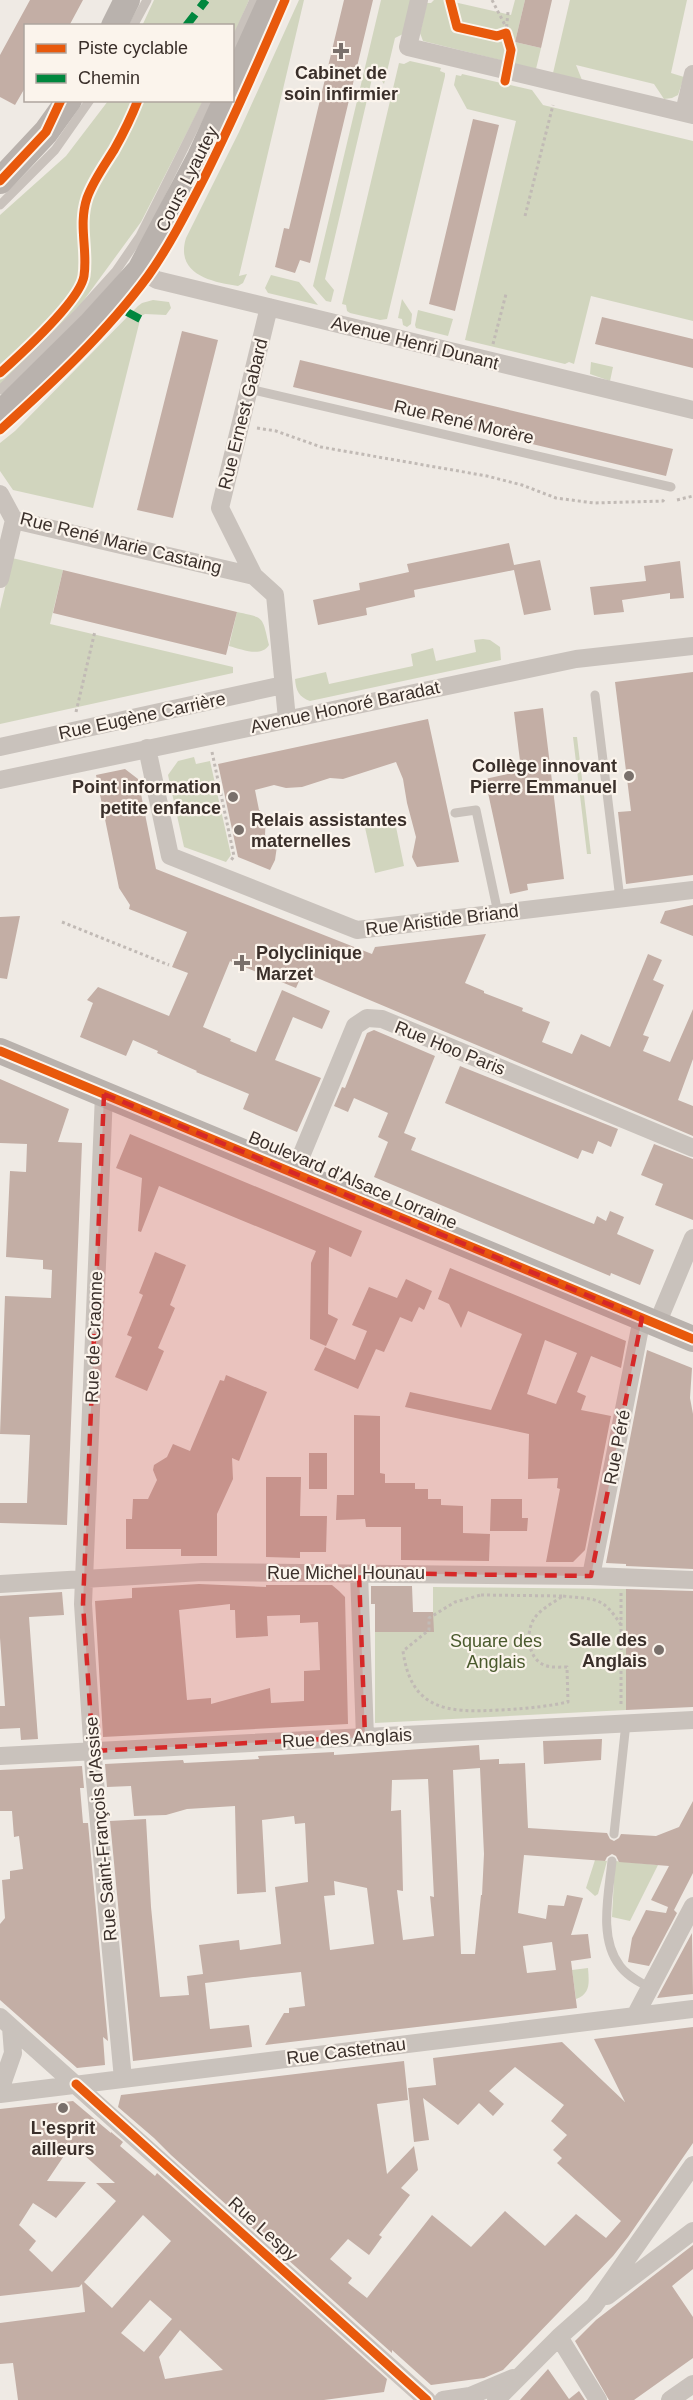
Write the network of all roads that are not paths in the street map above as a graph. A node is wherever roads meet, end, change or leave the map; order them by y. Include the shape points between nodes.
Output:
1 (127, 0) edge
2 (147, 0) edge
3 (254, 0) edge
4 (271, 0) edge
5 (419, 0) edge
6 (115, 24) edge
7 (134, 24) edge
8 (234, 44) edge
9 (693, 74) edge
10 (234, 82) edge
11 (68, 102) edge
12 (89, 102) edge
13 (207, 102) edge
14 (225, 102) edge
15 (688, 114) edge
16 (0, 182) edge
17 (0, 205) edge
18 (140, 270) junction
19 (269, 307) junction
20 (249, 389) junction
21 (0, 390) edge
22 (693, 410) edge
23 (0, 414) edge
24 (671, 487) road end
25 (0, 494) edge
26 (14, 520) junction
27 (254, 576) junction
28 (0, 579) edge
29 (693, 646) edge
30 (283, 686) junction
31 (595, 695) dead end
32 (287, 719) junction
33 (0, 747) edge
34 (147, 748) junction
35 (0, 780) edge
36 (455, 813) dead end
37 (693, 890) edge
38 (620, 899) junction
39 (498, 914) junction
40 (0, 1051) edge
41 (104, 1094) junction
42 (693, 1148) edge
43 (294, 1173) junction
44 (693, 1238) edge
45 (650, 1321) junction
46 (693, 1339) edge
47 (359, 1573) junction
48 (591, 1576) junction
49 (84, 1580) junction
50 (693, 1580) edge
51 (0, 1584) edge
52 (693, 1720) edge
53 (624, 1723) junction
54 (364, 1737) junction
55 (93, 1751) junction
56 (0, 1756) edge
57 (614, 1834) dead end
58 (612, 1861) dead end
59 (693, 1906) edge
60 (650, 1988) junction
61 (693, 2009) edge
62 (635, 2016) junction
63 (6, 2022) edge
64 (123, 2079) junction
65 (76, 2084) junction
66 (0, 2092) edge
67 (690, 2177) edge
68 (693, 2231) edge
69 (594, 2306) junction
70 (559, 2337) junction
71 (523, 2374) junction
72 (693, 2384) edge
73 (469, 2398) edge
74 (427, 2400) edge
75 (443, 2400) edge
76 (496, 2400) edge
77 (598, 2400) edge
78 (670, 2400) edge

1 - 6 main road
2 - 7 lane
3 - 8 lane
4 - 10 main road
5 - 15 street via 408,47
9 - 15 street
11 - 16 main road
12 - 17 lane via 55,150
13 - 21 lane via 140,236 116,271
14 - 18 main road, Cours Lyautey
18 - 19 street, Avenue Henri Dunant via 158,280
18 - 23 main road, Cours Lyautey
19 - 20 street, Rue Ernest Gabard
19 - 22 street, Avenue Henri Dunant
20 - 24 lane, Rue René Morère
20 - 27 street, Rue Ernest Gabard via 220,508
25 - 26 street, Rue René Marie Castaing
26 - 27 street, Rue René Marie Castaing
26 - 28 street
27 - 30 street, Rue Ernest Gabard via 275,595
29 - 32 street, Avenue Honoré Baradat via 576,659
30 - 32 street, Rue Ernest Gabard
30 - 33 street, Rue Eugène Carrière
31 - 38 lane
32 - 34 street, Avenue Honoré Baradat
34 - 35 street, Avenue Honoré Baradat
34 - 39 street, Rue Aristide Briand via 170,856 357,930
36 - 39 lane via 476,810
37 - 38 street, Rue Aristide Briand
38 - 39 street, Rue Aristide Briand
40 - 41 main road, Boulevard d'Alsace Lorraine
41 - 43 main road, Boulevard d'Alsace Lorraine
41 - 49 street, Rue de Craonne
42 - 43 street, Rue Hoo Paris via 382,1020 367,1018 355,1026
43 - 45 main road, Boulevard d'Alsace Lorraine
44 - 45 street, Rue Péré
45 - 46 main road, Boulevard d'Alsace Lorraine
45 - 48 street, Rue Péré
47 - 48 street, Rue Michel Hounau
47 - 49 street, Rue Michel Hounau via 202,1572
47 - 54 street
48 - 50 street, Rue Michel Hounau
49 - 51 street, Rue Michel Hounau
49 - 55 street, Rue Saint-François d'Assise
52 - 53 street, Rue des Anglais
53 - 54 street, Rue des Anglais
53 - 57 lane
54 - 55 street, Rue des Anglais
55 - 56 street, Rue des Anglais
55 - 64 street, Rue Saint-François d'Assise
58 - 60 lane via 607,1925 612,1951 620,1966
59 - 60 street
60 - 62 street
61 - 62 street, Rue Castetnau
62 - 64 street, Rue Castetnau
63 - 65 street, Rue Lespy
63 - 66 street via 13,2053
64 - 65 street, Rue Castetnau
65 - 66 street, Rue Castetnau
65 - 74 street, Rue Lespy
67 - 69 street
68 - 69 street
69 - 70 street
70 - 71 street
70 - 77 street
71 - 73 street
71 - 76 street
72 - 78 street
73 - 75 street

